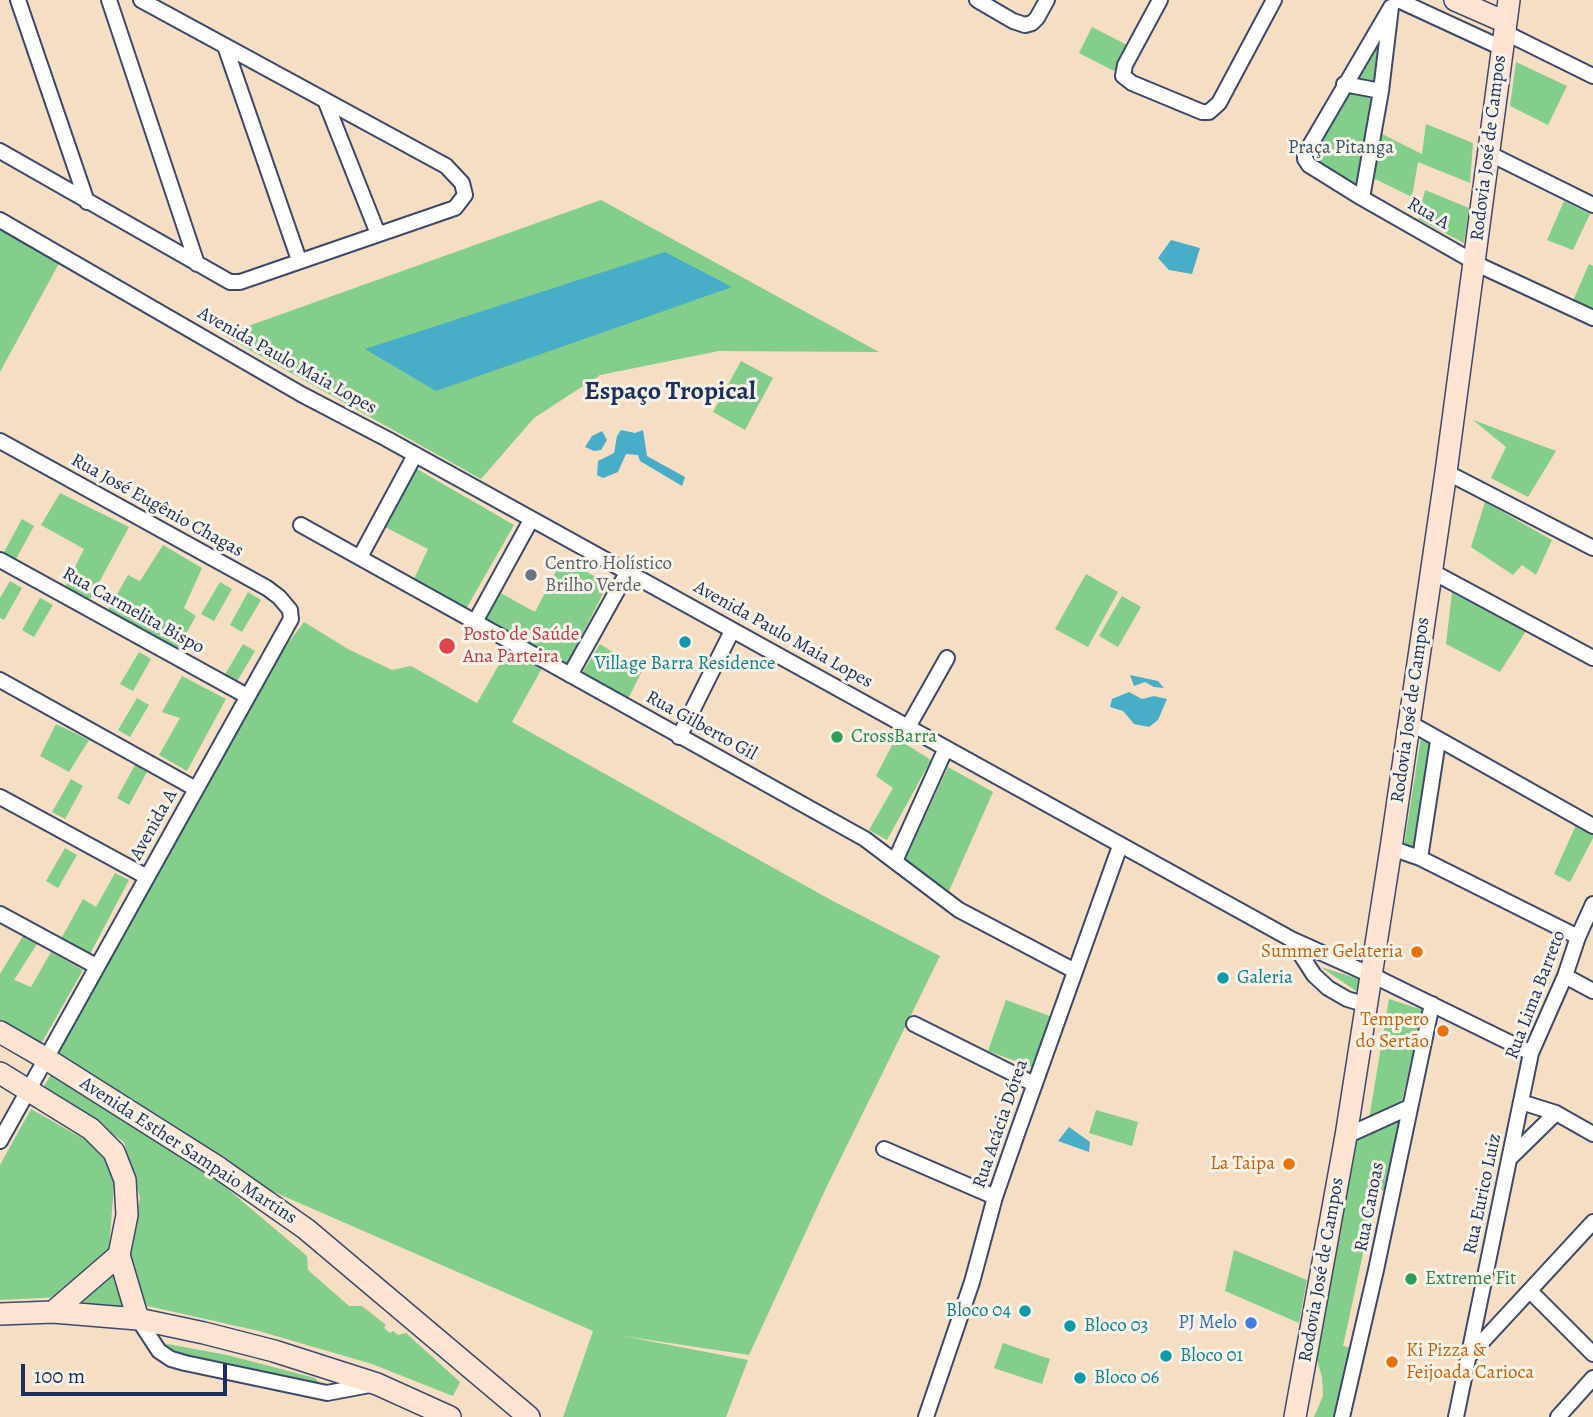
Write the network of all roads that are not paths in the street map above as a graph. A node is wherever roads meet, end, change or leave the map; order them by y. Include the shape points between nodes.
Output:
1 (18, 0) edge
2 (109, 0) edge
3 (141, 0) edge
4 (977, 0) edge
5 (1047, 0) edge
6 (1160, 0) edge
7 (1274, 0) edge
8 (1455, 0) edge
9 (1509, 0) edge
10 (1394, 2) edge
11 (1503, 34) junction
12 (225, 46) junction
13 (1593, 76) edge
14 (1344, 84) junction
15 (1381, 91) junction
16 (325, 100) junction
17 (0, 151) edge
18 (1490, 154) junction
19 (1362, 198) junction
20 (88, 202) junction
21 (1593, 205) edge
22 (0, 220) edge
23 (378, 233) junction
24 (299, 260) junction
25 (1475, 263) junction
26 (197, 264) junction
27 (1593, 318) edge
28 (0, 442) edge
29 (415, 455) junction
30 (1446, 472) junction
31 (531, 520) junction
32 (301, 525) dead end
33 (1593, 548) edge
34 (360, 557) junction
35 (0, 560) edge
36 (1431, 571) junction
37 (627, 573) junction
38 (290, 610) joint
39 (475, 622) junction
40 (732, 631) junction
41 (947, 658) dead end
42 (1593, 658) edge
43 (570, 675) junction
44 (0, 680) edge
45 (247, 696) junction
46 (1410, 723) junction
47 (908, 727) junction
48 (679, 737) junction
49 (1438, 741) junction
50 (946, 748) junction
51 (196, 789) junction
52 (0, 797) edge
53 (1593, 826) edge
54 (1120, 846) junction
55 (1391, 848) junction
56 (1420, 858) junction
57 (895, 861) junction
58 (147, 877) junction
59 (1593, 904) edge
60 (0, 914) edge
61 (1578, 937) junction
62 (1292, 939) junction
63 (96, 966) junction
64 (1075, 971) junction
65 (1372, 976) junction
66 (1565, 976) junction
67 (1593, 991) edge
68 (1432, 1004) junction
69 (1367, 1005) junction
70 (914, 1024) dead end
71 (0, 1032) edge
72 (1531, 1053) junction
73 (45, 1058) junction
74 (0, 1073) edge
75 (1034, 1084) junction
76 (28, 1089) junction
77 (1521, 1102) junction
78 (1410, 1107) junction
79 (1556, 1113) junction
80 (1593, 1134) edge
81 (1346, 1136) junction
82 (0, 1141) edge
83 (884, 1149) dead end
84 (1510, 1158) junction
85 (995, 1197) junction
86 (1593, 1222) edge
87 (118, 1255) junction
88 (1531, 1292) junction
89 (53, 1312) junction
90 (0, 1314) edge
91 (138, 1319) junction
92 (1593, 1354) edge
93 (1469, 1356) junction
94 (1593, 1378) edge
95 (376, 1384) junction
96 (450, 1417) edge
97 (529, 1417) edge
98 (926, 1417) edge
99 (1295, 1417) edge
100 (1342, 1417) edge
101 (1456, 1417) edge
102 (1558, 1417) edge

1 - 20 street
2 - 26 street
3 - 12 street
4 - 5 street via 1025,24 1037,18
6 - 7 street via 1123,76 1209,113 1219,103
8 - 11 main road
9 - 11 main road, Rodovia José de Campos
10 - 11 street
10 - 14 street
10 - 15 street
11 - 13 street
11 - 18 main road, Rodovia José de Campos
12 - 16 street
12 - 24 street
14 - 15 street
14 - 19 street via 1305,159
15 - 19 street
16 - 23 street
16 - 23 street via 446,166 462,183 465,195 455,208
17 - 20 street
18 - 21 street
18 - 25 main road, Rodovia José de Campos
19 - 25 street, Rua A
20 - 26 street
22 - 29 street, Avenida Paulo Maia Lopes
23 - 24 street
24 - 26 street via 240,282 230,282
25 - 27 street, Rua A
25 - 30 main road, Rodovia José de Campos
28 - 38 street, Rua José Eugênio Chagas via 267,588
29 - 31 street, Avenida Paulo Maia Lopes
29 - 34 street
30 - 33 street
30 - 36 main road, Rodovia José de Campos
31 - 37 street, Avenida Paulo Maia Lopes
31 - 39 street
32 - 34 street, Rua Gilberto Gil
34 - 39 street, Rua Gilberto Gil
35 - 45 street, Rua Carmelita Bispo
36 - 42 street
36 - 46 main road, Rodovia José de Campos
37 - 40 street, Avenida Paulo Maia Lopes
37 - 43 street
38 - 45 street, Avenida A via 291,619
39 - 43 street, Rua Gilberto Gil
40 - 47 street, Avenida Paulo Maia Lopes
40 - 48 street
41 - 47 street
43 - 48 street, Rua Gilberto Gil
44 - 51 street
45 - 51 street, Avenida A
46 - 49 street
46 - 55 main road, Rodovia José de Campos
47 - 50 street, Avenida Paulo Maia Lopes
48 - 57 street, Rua Gilberto Gil via 865,839
49 - 53 street
49 - 56 street, Rodovia José de Campos
50 - 54 street, Avenida Paulo Maia Lopes
50 - 57 street
51 - 58 street, Avenida A
52 - 58 street
54 - 62 street, Avenida Paulo Maia Lopes
54 - 64 street, Rua Acácia Dórea
55 - 56 street
55 - 65 main road, Rodovia José de Campos
56 - 61 street
57 - 64 street, Rua Gilberto Gil via 959,910
58 - 63 street, Avenida A
59 - 61 street, Rua Lima Barreto
60 - 63 street
61 - 66 street, Rua Lima Barreto
62 - 65 street, Avenida Paulo Maia Lopes
62 - 69 street via 1314,975 1328,988
63 - 73 street, Avenida A
64 - 75 street, Rua Acácia Dórea
65 - 68 street, Avenida Paulo Maia Lopes
65 - 69 main road, Rodovia José de Campos
66 - 67 street
66 - 72 street, Rua Lima Barreto
68 - 72 street, Avenida Paulo Maia Lopes
68 - 78 street, Rua Canoas
69 - 81 main road, Rodovia José de Campos
70 - 75 street
71 - 73 main road, Avenida Esther Sampaio Martins
72 - 77 street, Rua Lima Barreto
73 - 76 street, Avenida A
73 - 97 main road, Avenida Esther Sampaio Martins via 306,1229
74 - 76 main road, Avenida Esther Sampaio Martins
75 - 85 street, Rua Acácia Dórea
76 - 82 street, Avenida A
76 - 87 main road, Avenida Esther Sampaio Martins via 91,1129 114,1152 125,1180 127,1214
77 - 79 street
77 - 84 street, Rua Eurico Luiz
78 - 81 street
78 - 100 street, Rua Canoas
79 - 80 street
79 - 84 street
81 - 99 main road, Rodovia José de Campos
83 - 85 street
84 - 93 street, Rua Eurico Luiz
85 - 98 street, Rua Acácia Dórea
86 - 88 street
87 - 89 main road
87 - 91 main road, Avenida Esther Sampaio Martins
88 - 92 street
88 - 93 street
89 - 90 main road
89 - 91 main road
91 - 95 main road via 274,1351
91 - 95 street via 159,1351 185,1363 327,1393
93 - 101 street, Rua Eurico Luiz
94 - 102 street
95 - 96 main road

